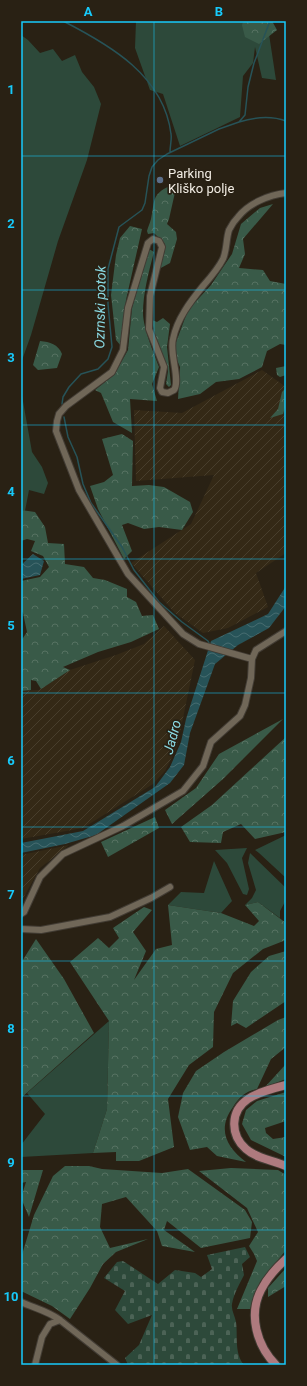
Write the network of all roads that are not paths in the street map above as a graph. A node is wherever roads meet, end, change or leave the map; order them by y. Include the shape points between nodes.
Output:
1 (286, 193) edge
2 (286, 631) edge
3 (252, 659) junction
4 (170, 887) dead end
5 (21, 914) edge
6 (21, 929) edge
7 (286, 1085) edge
8 (286, 1166) edge
9 (286, 1259) edge
10 (21, 1302) edge
11 (60, 1320) junction
12 (35, 1365) edge
13 (117, 1365) edge
14 (276, 1365) edge

1 - 3 street via 273,195 255,203 238,216 229,230 222,260 186,308 174,331 172,355 176,385 174,390 168,393 162,392 160,388 164,367 150,329 150,296 162,247 159,241 153,239 148,243 128,308 124,350 112,372 59,414 56,431 79,490 128,574 183,634 200,644
2 - 3 street via 256,650
3 - 5 street via 245,705 240,716 211,742 203,766 183,791 123,826 63,854 40,877
4 - 6 street via 110,917 41,930
7 - 8 main road via 249,1098 234,1117 233,1127 236,1137 247,1150
9 - 14 main road via 268,1279 256,1301 259,1339 264,1351
10 - 11 street via 51,1313
11 - 12 street via 50,1324 42,1337
11 - 13 street

